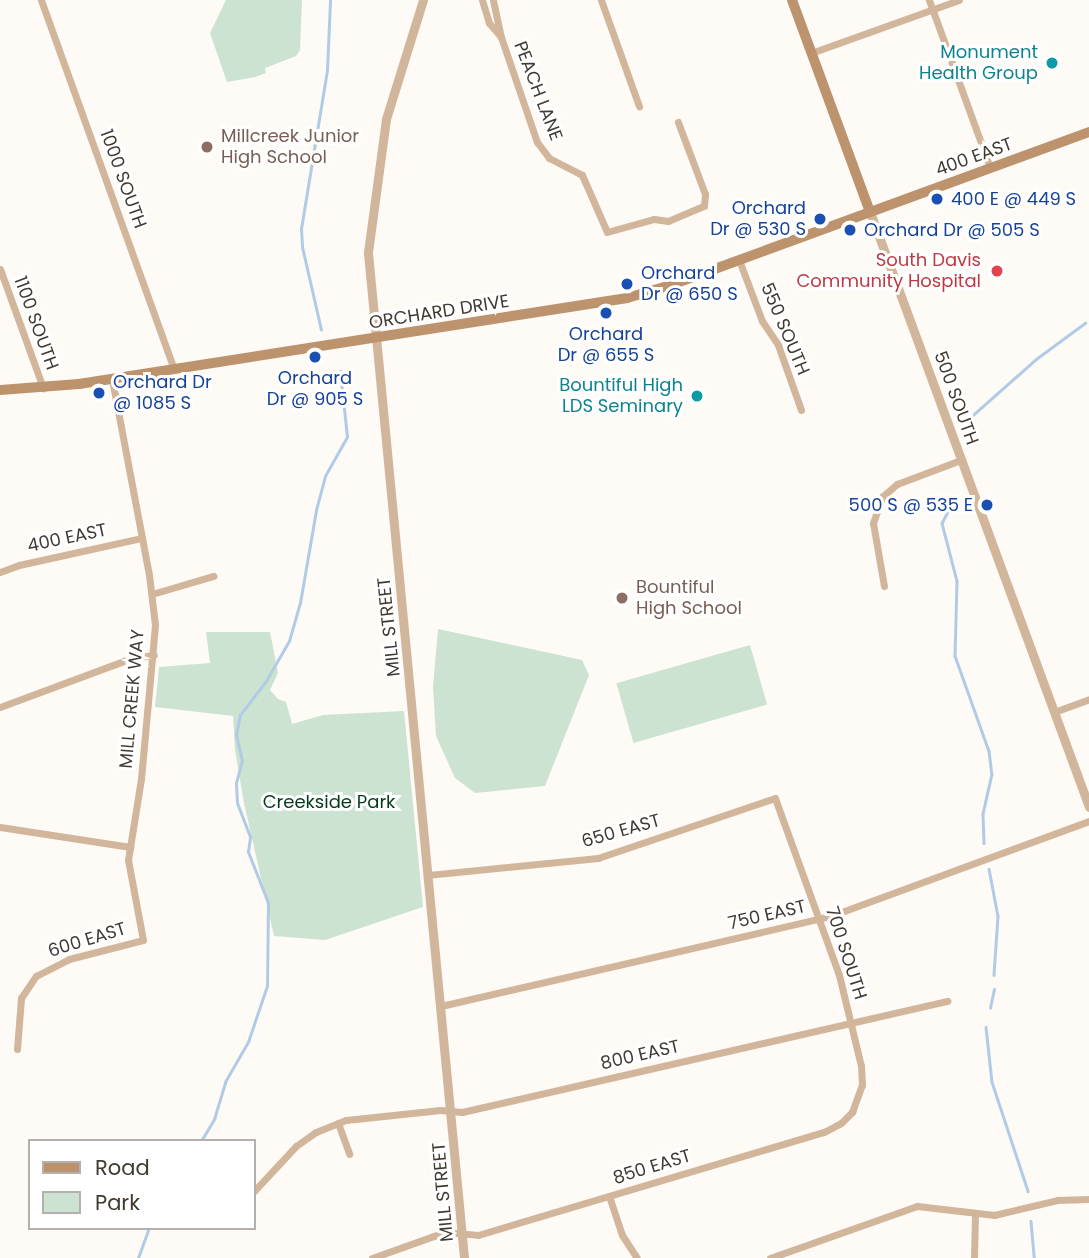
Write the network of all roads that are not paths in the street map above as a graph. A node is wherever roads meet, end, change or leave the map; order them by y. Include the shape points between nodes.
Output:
1 (41, 0) edge
2 (423, 0) edge
3 (482, 0) edge
4 (493, 0) edge
5 (601, 0) edge
6 (792, 0) edge
7 (929, 0) edge
8 (958, 0) edge
9 (932, 10) junction
10 (501, 37) junction
11 (811, 53) junction
12 (639, 106) dead end
13 (678, 122) dead end
14 (1089, 132) edge
15 (990, 168) junction
16 (870, 212) junction
17 (739, 260) junction
18 (0, 269) edge
19 (377, 338) junction
20 (174, 370) junction
21 (112, 379) junction
22 (43, 388) junction
23 (0, 390) edge
24 (802, 410) dead end
25 (961, 460) junction
26 (142, 538) junction
27 (0, 572) edge
28 (213, 576) dead end
29 (884, 586) dead end
30 (152, 594) junction
31 (154, 655) junction
32 (1089, 699) edge
33 (0, 707) edge
34 (1054, 712) junction
35 (775, 797) joint
36 (1089, 807) edge
37 (1089, 821) edge
38 (0, 827) edge
39 (130, 847) junction
40 (429, 875) junction
41 (819, 919) junction
42 (143, 940) joint
43 (947, 1001) dead end
44 (442, 1006) junction
45 (851, 1023) junction
46 (17, 1049) dead end
47 (452, 1111) junction
48 (846, 1119) joint
49 (338, 1123) junction
50 (349, 1154) dead end
51 (256, 1189) edge
52 (609, 1196) junction
53 (1089, 1199) edge
54 (975, 1215) junction
55 (463, 1233) junction
56 (372, 1258) edge
57 (464, 1258) edge
58 (637, 1258) edge
59 (770, 1258) edge
60 (974, 1258) edge

1 - 20 street, 1000 SOUTH
2 - 19 street, MILL STREET via 392,97 377,166 368,253
3 - 10 street, PEACH LANE via 489,23
4 - 10 street, PEACH LANE
5 - 12 street
6 - 11 main road, 500 SOUTH
7 - 9 street
8 - 9 street
9 - 11 street
9 - 15 street
10 - 13 street, PEACH LANE via 537,142 550,158 582,175 607,232 654,219 667,220 704,206 705,194
11 - 16 main road, 500 SOUTH
14 - 15 main road, 400 EAST
15 - 16 main road, 400 EAST
16 - 17 main road, ORCHARD DRIVE
16 - 25 street, 500 SOUTH
17 - 19 main road, ORCHARD DRIVE via 627,298
17 - 24 street, 550 SOUTH
18 - 22 street, 1100 SOUTH
19 - 20 main road, ORCHARD DRIVE
19 - 40 street, MILL STREET
20 - 21 main road, ORCHARD DRIVE
21 - 22 main road, ORCHARD DRIVE
21 - 26 street, MILL CREEK WAY
22 - 23 main road, ORCHARD DRIVE
25 - 29 street via 897,484 882,497 873,523
25 - 34 street, 500 SOUTH
26 - 27 street, 400 EAST
26 - 30 street, MILL CREEK WAY
28 - 30 street
30 - 31 street, MILL CREEK WAY
31 - 33 street
31 - 39 street, MILL CREEK WAY
32 - 34 street
34 - 36 street, 500 SOUTH
35 - 40 street, 650 EAST via 598,858
35 - 41 street, 700 SOUTH
37 - 41 street, 750 EAST
38 - 39 street
39 - 42 street, MILL CREEK WAY via 129,875
40 - 44 street, MILL STREET
41 - 44 street, 750 EAST
41 - 45 street, 700 SOUTH
42 - 46 street, 600 EAST via 69,959 36,976 21,998
43 - 45 street, 800 EAST
44 - 47 street, MILL STREET
45 - 47 street, 800 EAST
45 - 48 street, 700 SOUTH via 862,1085
47 - 49 street, 800 EAST
47 - 55 street, MILL STREET
48 - 52 street, 850 EAST via 824,1132
49 - 50 street
49 - 51 street, 800 EAST via 296,1146
52 - 55 street, 850 EAST via 478,1235
52 - 58 street via 622,1235
53 - 54 street
54 - 59 street via 934,1206 909,1208
54 - 60 street
55 - 56 street, 850 EAST via 445,1232
55 - 57 street, MILL STREET

